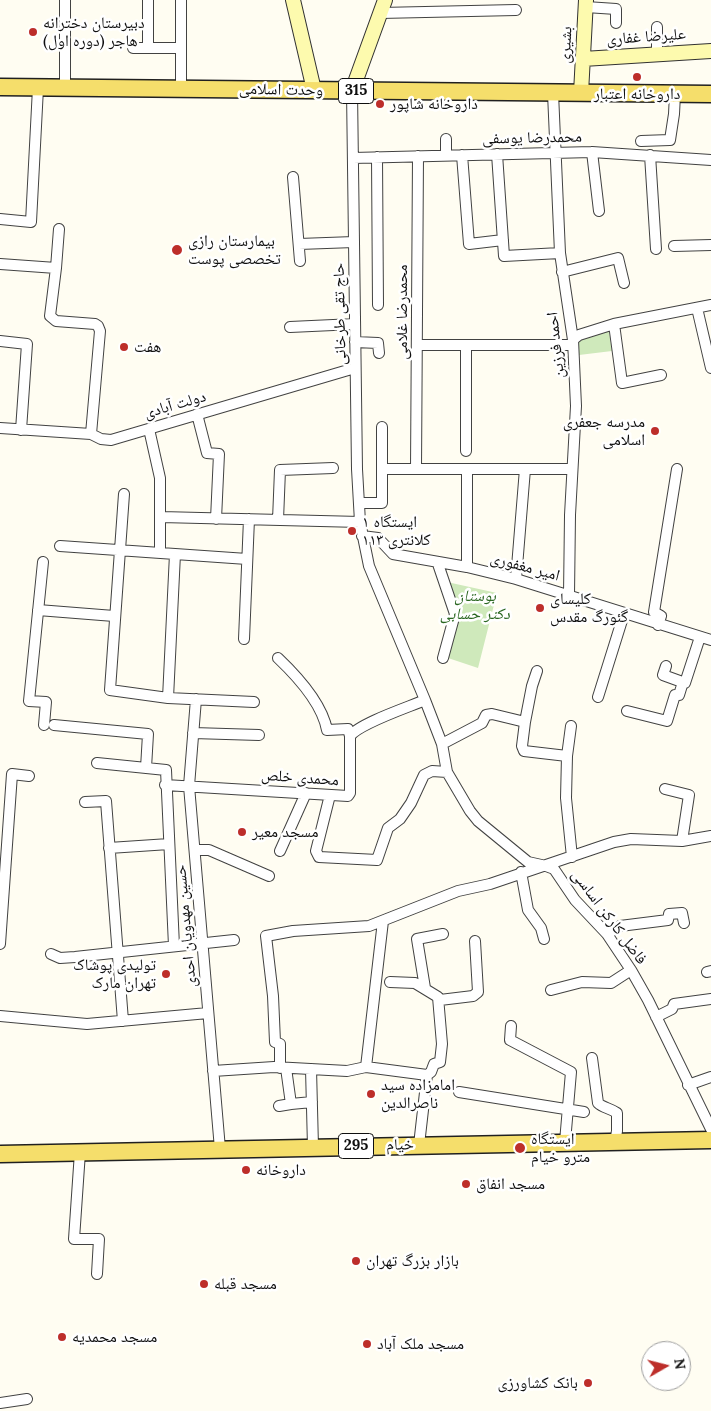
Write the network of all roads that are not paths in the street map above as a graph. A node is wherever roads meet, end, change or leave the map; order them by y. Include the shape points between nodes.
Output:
1 (65, 0) edge
2 (148, 0) edge
3 (181, 0) edge
4 (292, 0) edge
5 (586, 3) edge
6 (383, 6) edge
7 (516, 10) dead end
8 (616, 23) dead end
9 (657, 27) dead end
10 (132, 48) dead end
11 (148, 48) junction
12 (181, 48) junction
13 (711, 51) edge
14 (658, 53) junction
15 (583, 59) junction
16 (0, 87) edge
17 (38, 88) junction
18 (65, 88) junction
19 (182, 89) junction
20 (314, 90) junction
21 (352, 91) junction
22 (554, 93) junction
23 (581, 93) junction
24 (675, 94) junction
25 (711, 94) edge
26 (446, 139) dead end
27 (641, 141) dead end
28 (556, 152) junction
29 (592, 152) junction
30 (497, 154) junction
31 (446, 155) junction
32 (462, 155) junction
33 (650, 155) junction
34 (418, 156) junction
35 (377, 157) junction
36 (352, 158) junction
37 (711, 160) edge
38 (293, 177) dead end
39 (599, 211) dead end
40 (0, 219) edge
41 (59, 229) dead end
42 (503, 240) junction
43 (354, 242) junction
44 (299, 244) junction
45 (711, 245) edge
46 (674, 246) dead end
47 (656, 249) dead end
48 (560, 253) junction
49 (300, 261) dead end
50 (0, 264) edge
51 (56, 268) junction
52 (562, 272) junction
53 (624, 283) dead end
54 (378, 305) dead end
55 (711, 306) edge
56 (697, 308) junction
57 (355, 324) junction
58 (614, 324) junction
59 (290, 327) dead end
60 (0, 341) edge
61 (355, 342) junction
62 (572, 342) junction
63 (417, 345) junction
64 (466, 345) junction
65 (378, 353) dead end
66 (355, 368) junction
67 (711, 368) edge
68 (662, 375) dead end
69 (197, 414) junction
70 (0, 428) edge
71 (382, 428) dead end
72 (149, 429) junction
73 (21, 430) junction
74 (91, 434) junction
75 (466, 450) dead end
76 (333, 468) dead end
77 (382, 469) junction
78 (416, 469) junction
79 (466, 469) junction
80 (525, 469) junction
81 (572, 469) junction
82 (677, 469) dead end
83 (124, 494) dead end
84 (359, 503) junction
85 (161, 517) junction
86 (216, 519) junction
87 (249, 520) junction
88 (278, 520) junction
89 (360, 522) junction
90 (362, 536) junction
91 (60, 546) dead end
92 (119, 550) junction
93 (160, 553) junction
94 (175, 554) junction
95 (247, 559) junction
96 (43, 562) dead end
97 (438, 564) junction
98 (467, 567) junction
99 (516, 579) junction
100 (569, 595) junction
101 (38, 610) junction
102 (624, 614) junction
103 (114, 616) junction
104 (658, 625) junction
105 (700, 637) junction
106 (244, 639) dead end
107 (711, 640) edge
108 (278, 658) dead end
109 (442, 658) dead end
110 (666, 666) dead end
111 (537, 671) dead end
112 (684, 682) junction
113 (598, 697) dead end
114 (168, 698) junction
115 (196, 699) junction
116 (426, 700) junction
117 (254, 702) dead end
118 (627, 712) dead end
119 (525, 722) junction
120 (571, 726) dead end
121 (193, 733) junction
122 (259, 735) dead end
123 (350, 736) junction
124 (442, 744) junction
125 (568, 756) junction
126 (97, 763) dead end
127 (146, 768) junction
128 (447, 772) junction
129 (29, 776) dead end
130 (166, 784) junction
131 (190, 786) junction
132 (665, 789) dead end
133 (306, 793) junction
134 (330, 795) junction
135 (85, 802) dead end
136 (4, 821) edge
137 (710, 833) edge
138 (682, 841) junction
139 (169, 844) junction
140 (109, 848) junction
141 (195, 850) junction
142 (280, 851) dead end
143 (572, 857) junction
144 (546, 866) junction
145 (521, 872) junction
146 (269, 876) dead end
147 (383, 921) junction
148 (684, 924) dead end
149 (443, 934) dead end
150 (606, 934) junction
151 (544, 939) dead end
152 (234, 940) dead end
153 (475, 941) dead end
154 (202, 943) junction
155 (0, 944) edge
156 (174, 946) junction
157 (118, 952) junction
158 (51, 954) dead end
159 (631, 970) junction
160 (390, 982) dead end
161 (425, 988) junction
162 (551, 990) dead end
163 (711, 999) edge
164 (440, 1000) junction
165 (208, 1013) junction
166 (0, 1016) edge
167 (656, 1017) junction
168 (123, 1021) junction
169 (511, 1026) dead end
170 (592, 1058) dead end
171 (366, 1067) junction
172 (283, 1068) junction
173 (311, 1070) junction
174 (213, 1071) junction
175 (427, 1075) junction
176 (711, 1077) edge
177 (688, 1085) junction
178 (459, 1092) dead end
179 (312, 1102) junction
180 (291, 1104) junction
181 (279, 1106) dead end
182 (569, 1109) junction
183 (584, 1112) dead end
184 (711, 1129) edge
185 (711, 1140) edge
186 (565, 1142) junction
187 (615, 1142) junction
188 (419, 1145) junction
189 (313, 1147) junction
190 (220, 1149) junction
191 (80, 1152) junction
192 (0, 1154) edge
193 (97, 1274) dead end
194 (27, 1399) dead end
195 (0, 1403) edge

1 - 18 street
2 - 11 street
3 - 12 street
4 - 20 street
5 - 8 street via 616,9
5 - 15 street, بشیری
6 - 7 street
6 - 21 street
9 - 14 street
10 - 11 street
11 - 12 street
12 - 19 street
13 - 14 street, علیرضا غفاری
14 - 15 street, علیرضا غفاری
15 - 23 street, بشیری
16 - 17 main road, وحدت اسلامی / 315
17 - 18 main road, وحدت اسلامی / 315
17 - 40 street via 31,222
18 - 19 main road, وحدت اسلامی / 315
19 - 20 main road, وحدت اسلامی / 315
20 - 21 main road, وحدت اسلامی / 315
21 - 22 main road, وحدت اسلامی / 315
21 - 36 street, حاج تقی طرخانی
22 - 23 main road, وحدت اسلامی / 315
22 - 28 street, احمد فرزین
23 - 24 main road, وحدت اسلامی / 315
24 - 25 main road, وحدت اسلامی / 315
24 - 27 street via 670,140
26 - 31 street
28 - 29 street, محمدرضا یوسفی
28 - 30 street, محمدرضا یوسفی
28 - 48 street, احمد فرزین
29 - 33 street, محمدرضا یوسفی
29 - 39 street
30 - 32 street, محمدرضا یوسفی
30 - 42 street
31 - 32 street, محمدرضا یوسفی
31 - 34 street, محمدرضا یوسفی
32 - 42 street via 470,244
33 - 37 street, محمدرضا یوسفی
33 - 47 street
34 - 35 street, محمدرضا یوسفی
34 - 63 street, محمدرضا غلامی
35 - 36 street, محمدرضا یوسفی
35 - 54 street
36 - 43 street, حاج تقی طرخانی
38 - 44 street
41 - 51 street
42 - 48 street via 504,256
43 - 44 street
43 - 57 street, حاج تقی طرخانی
44 - 49 street
45 - 46 street
48 - 52 street, احمد فرزین
50 - 51 street
51 - 74 street via 52,319 56,322 95,324 100,332
52 - 53 street via 618,258
52 - 62 street, احمد فرزین
55 - 56 street
56 - 58 street
56 - 67 street
57 - 59 street
57 - 61 street, حاج تقی طرخانی
58 - 62 street via 579,335
58 - 68 street via 622,383
60 - 73 street via 27,344
61 - 65 street via 378,343
61 - 66 street, حاج تقی طرخانی
62 - 64 street
62 - 81 street, احمد فرزین via 576,406
63 - 64 street
63 - 78 street, محمدرضا غلامی
64 - 75 street
66 - 69 street, دولت آبادی
66 - 84 street, حاج تقی طرخانی
69 - 72 street, دولت آبادی
69 - 86 street via 207,453 219,454
70 - 73 street, دولت آبادی
71 - 77 street
72 - 74 street, دولت آبادی via 111,440
72 - 85 street via 160,478
73 - 74 street, دولت آبادی
76 - 88 street via 280,470
77 - 78 street
77 - 84 street via 382,503
78 - 79 street
79 - 80 street
79 - 98 street
80 - 81 street
80 - 99 street
81 - 100 street, احمد فرزین
82 - 104 street via 654,612 660,616
83 - 92 street
84 - 89 street, حاج تقی طرخانی
85 - 86 street
85 - 93 street
86 - 87 street
87 - 88 street
87 - 95 street
88 - 89 street
89 - 90 street, حاج تقی طرخانی
90 - 97 street, امیر مغفوری via 378,538 393,554
90 - 116 street, فاضل کارکن اساسی via 372,573
91 - 92 street
92 - 93 street
92 - 103 street
93 - 94 street
94 - 95 street
94 - 114 street
95 - 106 street
96 - 101 street
97 - 98 street, امیر مغفوری
97 - 109 street via 455,614
98 - 99 street, امیر مغفوری
99 - 100 street, امیر مغفوری
100 - 102 street, امیر مغفوری
101 - 103 street
101 - 127 street via 29,701 46,702 49,725 148,734
102 - 104 street, امیر مغفوری
102 - 113 street
103 - 114 street via 109,688 112,692
104 - 105 street, امیر مغفوری
105 - 107 street, امیر مغفوری
105 - 112 street
108 - 123 street via 299,678 325,718 327,730 348,729
110 - 112 street via 663,676
111 - 119 street
112 - 118 street via 679,696 675,696 668,721
114 - 115 street
115 - 117 street
115 - 121 street, حسین مهدویان احدی
116 - 123 street via 353,731
116 - 124 street, فاضل کارکن اساسی
119 - 124 street via 489,714 482,723
119 - 125 street via 524,750
120 - 125 street
121 - 122 street
121 - 131 street, حسین مهدویان احدی
123 - 134 street, محمدی خلص via 350,794
124 - 128 street, فاضل کارکن اساسی
125 - 143 street via 566,808
126 - 127 street
127 - 130 street via 166,770
128 - 134 street via 432,771 424,775 411,803 400,819 388,828 377,860 318,857 316,851
128 - 144 street, فاضل کارکن اساسی via 478,821 528,862
129 - 136 street via 12,774
130 - 131 street, محمدی خلص
130 - 139 street
131 - 133 street, محمدی خلص
131 - 141 street, حسین مهدویان احدی
132 - 138 street via 689,795
133 - 134 street, محمدی خلص
133 - 142 street
135 - 140 street via 106,801
136 - 155 street
137 - 138 street
138 - 143 street via 631,839
139 - 140 street
139 - 156 street
140 - 157 street
141 - 146 street via 209,850
141 - 154 street, حسین مهدویان احدی
143 - 144 street
144 - 145 street
144 - 150 street, فاضل کارکن اساسی via 554,869 575,900
145 - 147 street via 490,884 458,891
145 - 151 street via 528,910 541,928
147 - 171 street
147 - 172 street via 369,926 266,936 276,1042 280,1044
148 - 150 street via 682,913 669,914 668,920 620,926
149 - 161 street via 417,939
150 - 159 street, فاضل کارکن اساسی
152 - 154 street
153 - 164 street via 478,992 473,996
154 - 156 street
154 - 165 street, حسین مهدویان احدی
156 - 157 street
157 - 158 street via 60,958
157 - 168 street
159 - 162 street via 611,983 582,982
159 - 167 street, فاضل کارکن اساسی
160 - 161 street via 415,983
161 - 164 street
163 - 167 street via 674,1004 672,1009
164 - 175 street via 440,1062 434,1064
165 - 168 street
165 - 174 street, حسین مهدویان احدی
166 - 168 street via 87,1024
167 - 177 street, فاضل کارکن اساسی
169 - 182 street via 510,1040 571,1072
170 - 187 street via 598,1103 616,1113
171 - 173 street via 347,1071
171 - 175 street
172 - 173 street
172 - 174 street
172 - 180 street
173 - 179 street
174 - 190 street, حسین مهدویان احدی
175 - 188 street
176 - 177 street
177 - 184 street, فاضل کارکن اساسی
178 - 182 street
179 - 180 street
179 - 189 street
180 - 181 street
182 - 183 street
182 - 186 street
185 - 187 main road, خیام / 295
186 - 187 main road, خیام / 295
186 - 188 main road, خیام / 295
188 - 189 main road, خیام / 295
189 - 190 main road, خیام / 295
190 - 191 main road, خیام / 295
191 - 192 main road, خیام / 295
191 - 193 street via 74,1239 99,1239
194 - 195 street

